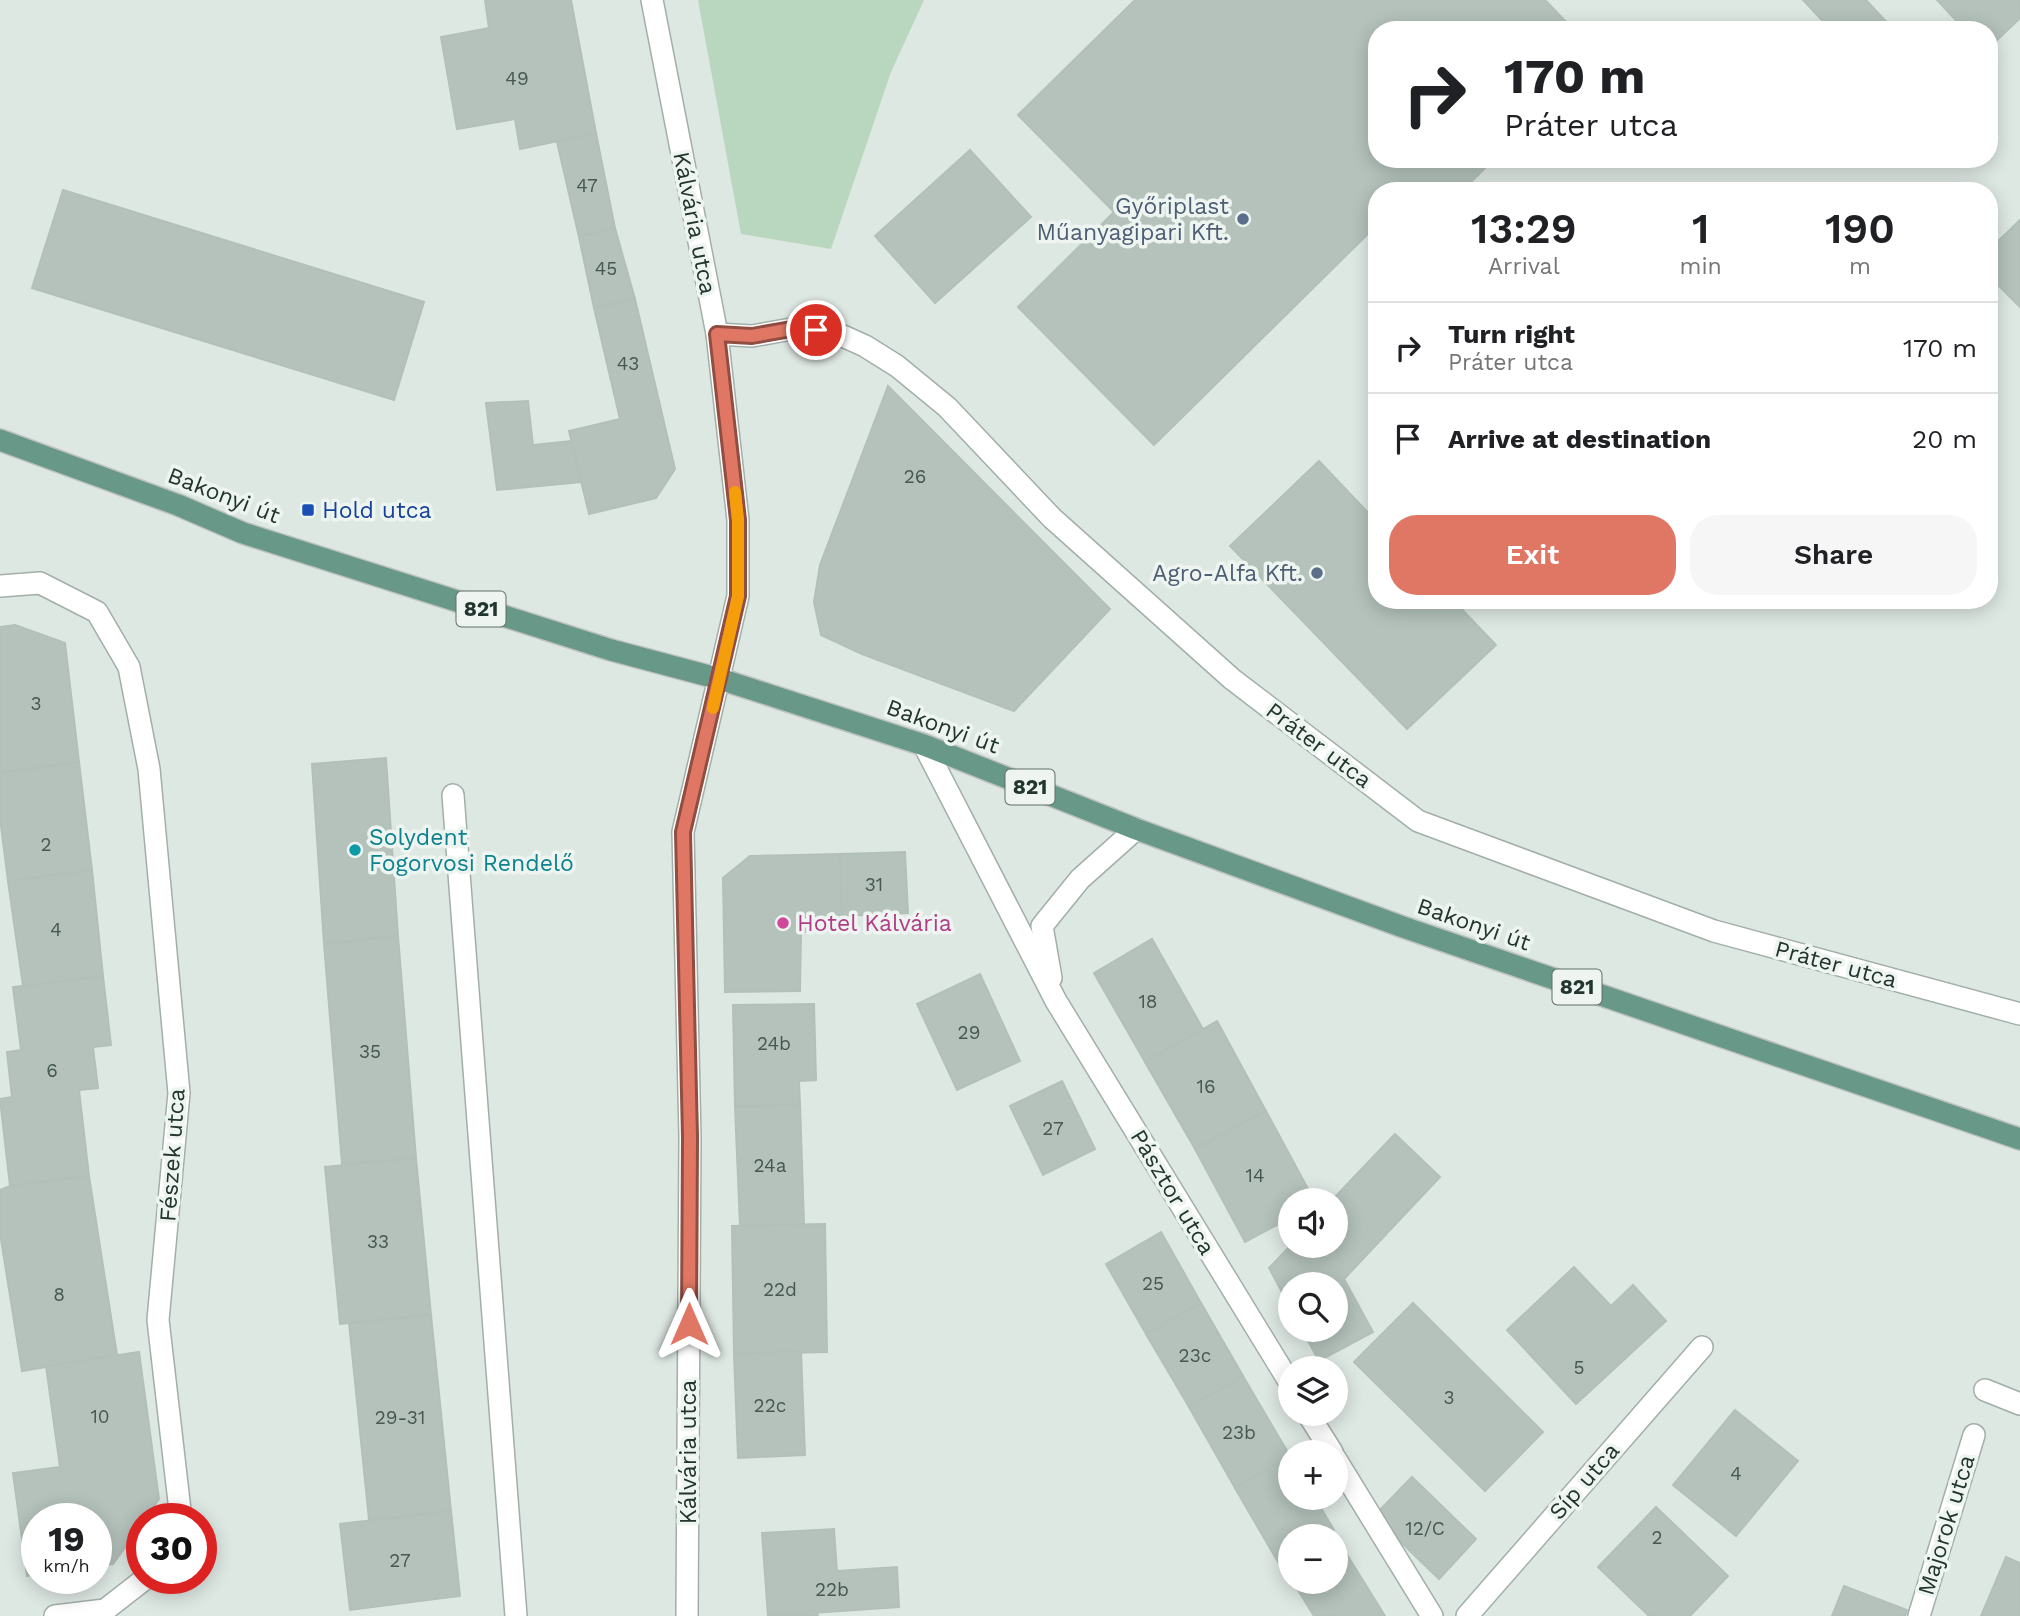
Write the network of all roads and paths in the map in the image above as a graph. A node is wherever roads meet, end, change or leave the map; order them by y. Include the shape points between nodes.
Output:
1 (652, 0) edge
2 (717, 334) junction
3 (0, 440) edge
4 (0, 586) edge
5 (720, 679) junction
6 (924, 745) junction
7 (453, 795) dead end
8 (1136, 829) junction
9 (1056, 1001) junction
10 (2020, 1014) edge
11 (2020, 1139) edge
12 (1702, 1347) dead end
13 (1278, 1364) edge
14 (1985, 1390) dead end
15 (2020, 1404) edge
16 (1974, 1435) dead end
17 (1348, 1479) edge
18 (179, 1503) edge
19 (126, 1594) edge
20 (55, 1616) edge
21 (516, 1616) edge
22 (687, 1616) edge
23 (1432, 1616) edge
24 (1467, 1616) edge
25 (1919, 1616) edge

1 - 2 street, Kálvária utca
2 - 5 street, Kálvária utca via 738,533 738,596
2 - 10 street, Práter utca via 752,336 797,328 834,332 897,366 947,407 1052,517 1232,679 1418,821 1714,931
3 - 5 main road, Bakonyi út / 821 via 243,533 611,650
4 - 18 street, Fészek utca via 40,583 97,612 129,667 149,769 179,1093 158,1320
5 - 6 main road, Bakonyi út / 821
5 - 22 street, Kálvária utca via 683,832 690,1137
6 - 8 main road, Bakonyi út / 821
6 - 9 street, Pásztor utca
7 - 21 street
8 - 9 street, Pásztor utca via 1080,879 1042,926
8 - 11 main road, Bakonyi út / 821 via 1403,928
9 - 13 street, Pásztor utca
12 - 24 street, Síp utca
14 - 15 street
16 - 25 street, Majorok utca
17 - 23 street
19 - 20 street via 105,1610

